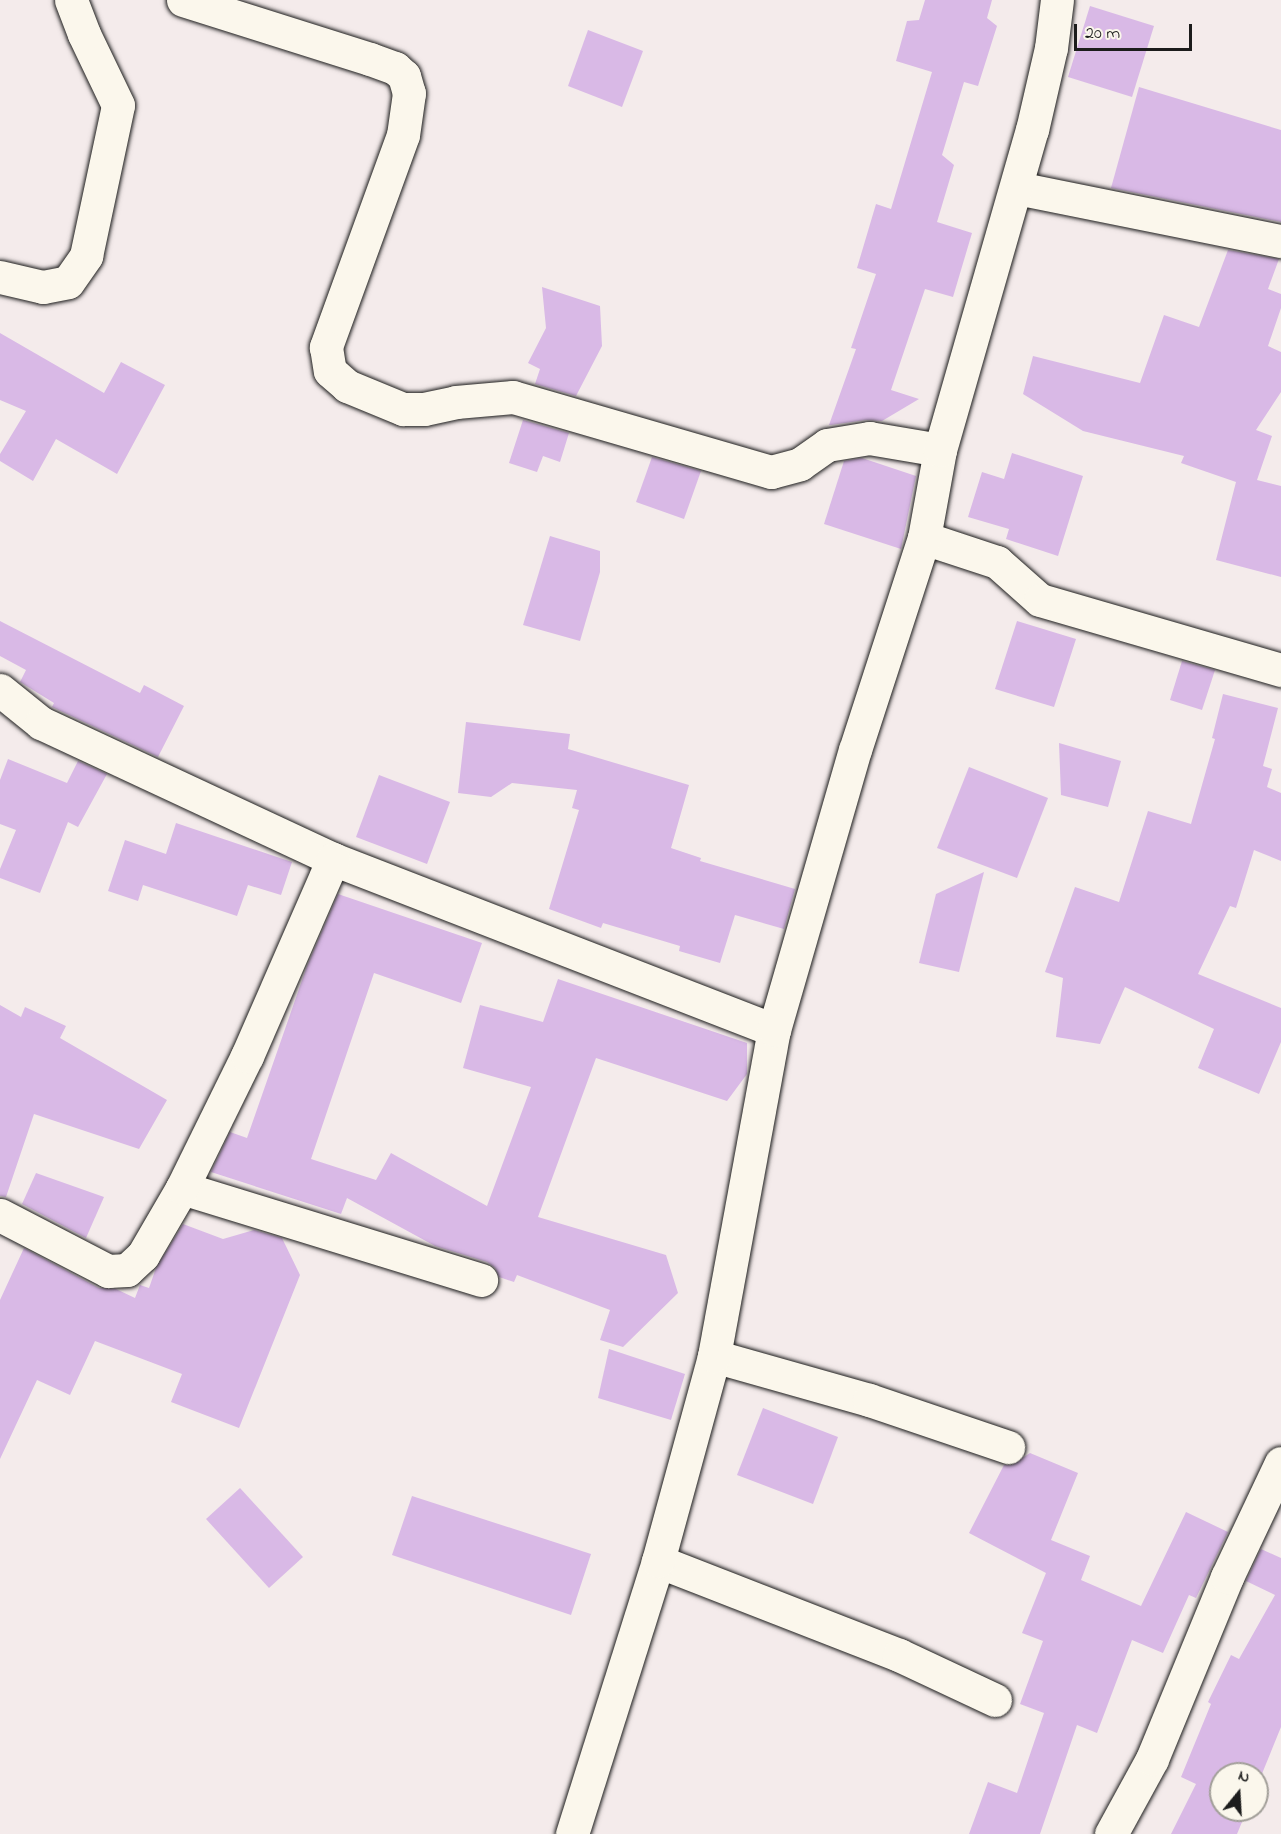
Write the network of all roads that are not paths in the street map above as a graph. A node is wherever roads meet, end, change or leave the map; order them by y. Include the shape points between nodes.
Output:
1 (71, 0) edge
2 (183, 0) edge
3 (1058, 0) edge
4 (1017, 188) junction
5 (1281, 241) edge
6 (0, 277) edge
7 (940, 450) junction
8 (924, 538) junction
9 (1281, 670) edge
10 (0, 690) edge
11 (333, 859) junction
12 (774, 1030) junction
13 (182, 1188) junction
14 (0, 1215) edge
15 (481, 1280) dead end
16 (714, 1356) junction
17 (1008, 1448) dead end
18 (1281, 1463) edge
19 (658, 1561) junction
20 (995, 1700) dead end
21 (572, 1834) edge
22 (1111, 1834) edge

1 - 6 street via 118,105 86,256 68,282 43,287
2 - 7 street via 387,65 404,76 409,93 403,135 326,347 330,370 347,386 403,409 513,397 771,472 800,464 827,445 869,438
3 - 4 street via 1051,48
4 - 5 street
4 - 7 street
7 - 8 street
8 - 9 street via 997,562 1040,600
8 - 12 street via 855,750
10 - 11 street via 41,723
11 - 12 street
11 - 13 street via 247,1056
12 - 16 street
13 - 14 street via 143,1255 127,1270 108,1271
13 - 15 street
16 - 17 street via 869,1400
16 - 19 street
18 - 22 street via 1227,1577 1152,1759
19 - 20 street via 899,1655
19 - 21 street

